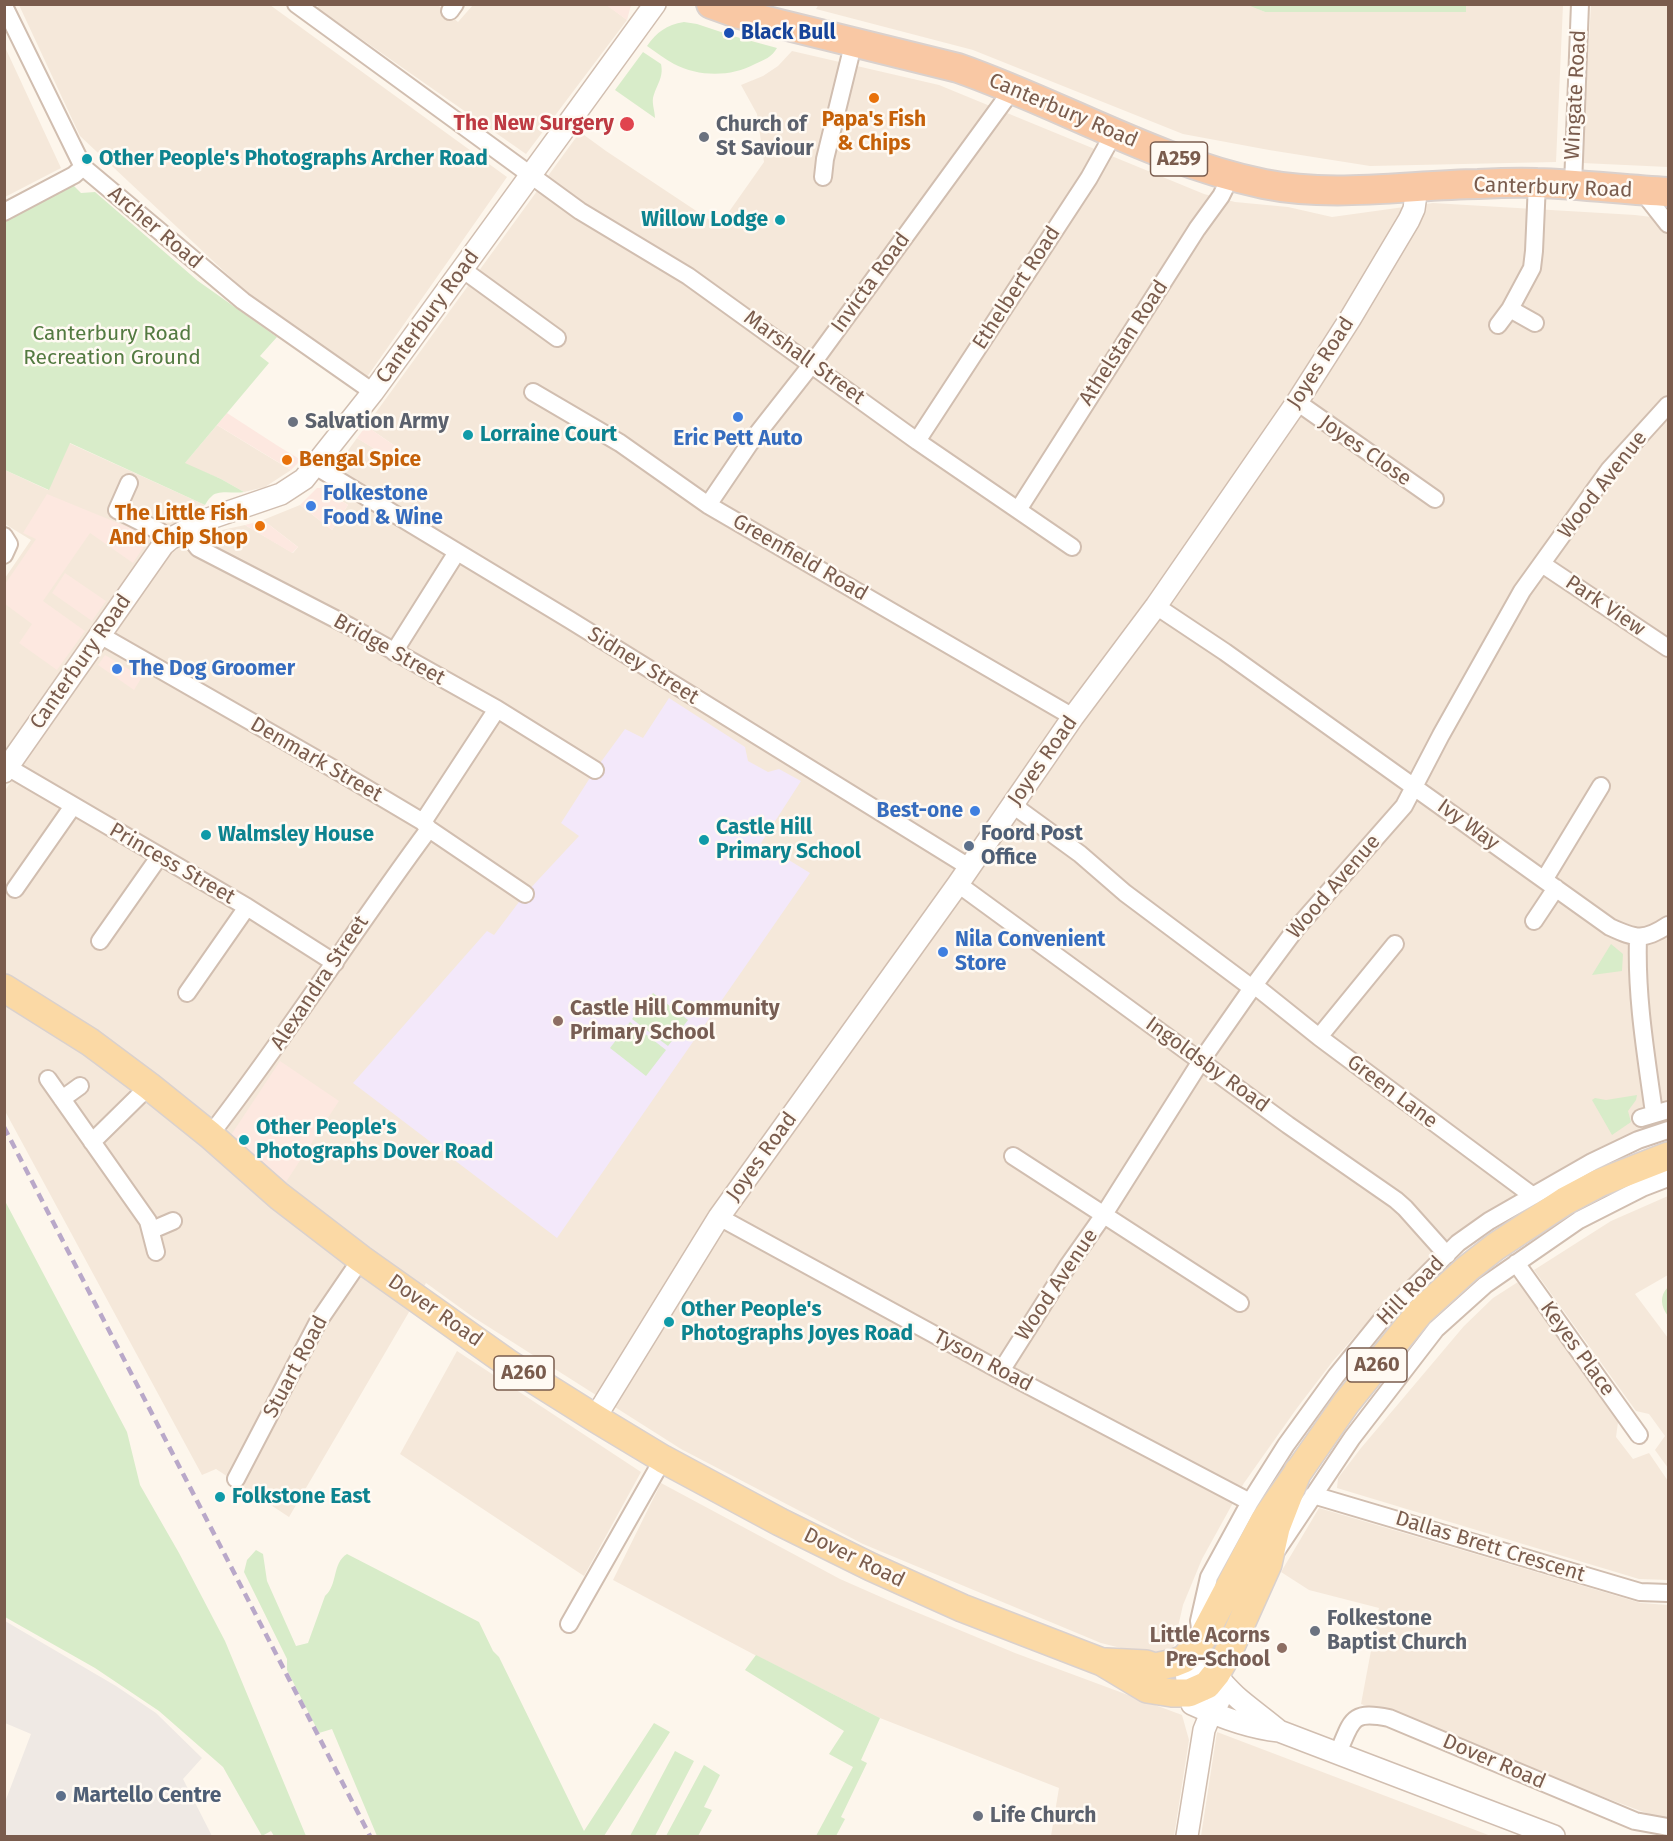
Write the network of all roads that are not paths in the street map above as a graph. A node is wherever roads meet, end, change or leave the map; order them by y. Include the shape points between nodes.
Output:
1 (655, 4) edge
2 (711, 4) edge
3 (1580, 4) edge
4 (297, 5) edge
5 (4, 6) edge
6 (854, 41) junction
7 (1012, 90) junction
8 (1114, 133) junction
9 (83, 167) junction
10 (1231, 176) junction
11 (531, 177) junction
12 (823, 177) dead end
13 (1537, 183) junction
14 (1573, 185) junction
15 (1417, 187) junction
16 (1655, 192) edge
17 (4, 212) edge
18 (1668, 224) edge
19 (462, 269) junction
20 (1510, 309) junction
21 (1534, 323) dead end
22 (1498, 325) dead end
23 (557, 338) dead end
24 (812, 364) junction
25 (373, 392) junction
26 (533, 392) dead end
27 (1297, 402) junction
28 (1668, 405) edge
29 (917, 441) junction
30 (315, 466) junction
31 (129, 483) dead end
32 (1434, 499) dead end
33 (708, 505) junction
34 (1018, 510) junction
35 (177, 535) junction
36 (4, 536) edge
37 (1072, 547) dead end
38 (457, 552) junction
39 (4, 555) edge
40 (1542, 564) junction
41 (1156, 606) junction
42 (100, 635) junction
43 (1668, 648) edge
44 (394, 652) junction
45 (497, 710) junction
46 (1073, 717) junction
47 (6, 768) edge
48 (595, 770) dead end
49 (1601, 786) dead end
50 (1415, 788) junction
51 (1014, 802) junction
52 (73, 807) junction
53 (426, 826) junction
54 (159, 857) junction
55 (964, 876) junction
56 (1550, 884) junction
57 (15, 889) dead end
58 (525, 894) dead end
59 (247, 907) junction
60 (1534, 921) dead end
61 (1668, 925) edge
62 (1638, 938) junction
63 (100, 941) dead end
64 (1395, 944) dead end
65 (335, 963) junction
66 (1253, 987) junction
67 (4, 988) edge
68 (187, 993) dead end
69 (1319, 1037) junction
70 (1201, 1060) junction
71 (48, 1079) dead end
72 (80, 1086) dead end
73 (149, 1086) junction
74 (62, 1099) junction
75 (1654, 1114) edge
76 (1668, 1130) edge
77 (210, 1135) junction
78 (92, 1142) junction
79 (1012, 1156) dead end
80 (1668, 1156) edge
81 (1668, 1178) edge
82 (1533, 1196) junction
83 (1103, 1216) junction
84 (719, 1217) junction
85 (173, 1221) dead end
86 (152, 1230) junction
87 (156, 1252) dead end
88 (361, 1258) junction
89 (1516, 1263) junction
90 (1467, 1270) junction
91 (1240, 1303) dead end
92 (1001, 1371) junction
93 (595, 1418) junction
94 (1639, 1435) dead end
95 (663, 1459) junction
96 (1298, 1471) junction
97 (236, 1479) dead end
98 (1313, 1495) junction
99 (1250, 1502) junction
100 (1268, 1564) junction
101 (1668, 1593) edge
102 (570, 1624) dead end
103 (1202, 1639) junction
104 (1184, 1659) junction
105 (1102, 1662) junction
106 (1222, 1681) junction
107 (1189, 1693) junction
108 (1211, 1713) junction
109 (1279, 1731) junction
110 (1338, 1753) junction
111 (1668, 1827) edge
112 (1187, 1836) edge
113 (1554, 1836) edge

1 - 11 street, Canterbury Road
2 - 6 highway, Canterbury Road / A259
3 - 14 street, Wingate Road
4 - 11 street, Marshall Street
5 - 9 street, Archer Road
6 - 7 highway, Canterbury Road / A259 via 958,68
6 - 12 street
7 - 8 highway, Canterbury Road / A259
7 - 24 street, Invicta Road
8 - 10 highway, Canterbury Road / A259
8 - 29 street, Ethelbert Road via 1089,178
9 - 17 street via 74,176
9 - 25 street, Archer Road via 243,301
10 - 15 highway, Canterbury Road / A259 via 1311,188
10 - 34 street, Athelstan Road
11 - 19 street, Canterbury Road
11 - 24 street, Marshall Street via 579,211 670,264
13 - 14 highway, Canterbury Road / A259
13 - 15 highway, Canterbury Road / A259
13 - 20 street via 1532,268
14 - 16 highway, Canterbury Road / A259
15 - 27 street, Joyes Road via 1409,220
16 - 18 street
19 - 23 street
19 - 25 street, Canterbury Road
20 - 21 street
20 - 22 street
24 - 29 street, Marshall Street
24 - 33 street, Invicta Road via 750,443
25 - 30 street, Canterbury Road
26 - 33 street, Greenfield Road via 620,443
27 - 32 street, Joyes Close
27 - 41 street, Joyes Road
28 - 40 street, Wood Avenue via 1609,470
29 - 34 street, Marshall Street
30 - 35 street, Canterbury Road via 281,494 205,520
30 - 38 street, Sidney Street
31 - 35 street, Bridge Street via 117,510 159,531
33 - 46 street, Greenfield Road
34 - 37 street, Marshall Street
35 - 42 street, Canterbury Road via 159,550
35 - 44 street, Bridge Street
36 - 39 street via 9,544
38 - 44 street
38 - 55 street, Sidney Street via 570,620
40 - 43 street, Park View
40 - 50 street, Wood Avenue via 1522,591
41 - 46 street, Joyes Road
41 - 50 street, Ivy Way
42 - 47 street, Canterbury Road
42 - 53 street, Denmark Street
44 - 45 street, Bridge Street
45 - 48 street, Bridge Street
45 - 53 street, Alexandra Street
46 - 51 street, Joyes Road
47 - 52 street, Princess Street
49 - 56 street
50 - 56 street, Ivy Way
50 - 66 street, Wood Avenue via 1404,806 1294,930
51 - 55 street, Joyes Road
51 - 66 street, Green Lane via 1125,893
52 - 54 street, Princess Street
52 - 57 street
53 - 58 street, Denmark Street
53 - 65 street, Alexandra Street
54 - 59 street, Princess Street
54 - 63 street
55 - 70 street, Ingoldsby Road
55 - 84 street, Joyes Road
56 - 60 street
56 - 62 street, Ivy Way via 1610,927
59 - 65 street, Princess Street
59 - 68 street
61 - 62 street
62 - 75 street via 1641,1019
64 - 69 street
65 - 77 street, Alexandra Street
66 - 69 street, Green Lane
66 - 70 street, Wood Avenue
67 - 73 main road, Dover Road / A260 via 90,1042
69 - 82 street, Green Lane
70 - 83 street, Wood Avenue
70 - 90 street, Ingoldsby Road via 1396,1200
71 - 74 street
72 - 74 street
73 - 77 main road, Dover Road / A260
73 - 78 street
74 - 78 street
76 - 82 street, Hill Road via 1592,1162
77 - 88 main road, Dover Road / A260 via 279,1196
78 - 86 street
79 - 83 street
80 - 90 main road, A260 via 1565,1201
81 - 89 street, Hill Road via 1579,1220
82 - 90 street, Hill Road via 1458,1243
83 - 91 street
83 - 92 street, Wood Avenue
84 - 92 street, Tyson Road
84 - 93 street, Joyes Road
85 - 86 street
86 - 87 street
88 - 93 main road, Dover Road / A260 via 509,1364
88 - 97 street, Stuart Road via 318,1322
89 - 90 street, Hill Road
89 - 94 street, Keyes Place
90 - 96 main road, A260 via 1420,1312 1347,1402
90 - 98 street, Hill Road via 1437,1329
90 - 99 street, Hill Road via 1383,1318 1335,1376
92 - 99 street, Tyson Road
93 - 95 main road, Dover Road / A260
95 - 102 street
95 - 105 main road, Dover Road / A260 via 871,1567 962,1608
96 - 100 main road, A260 via 1276,1528
96 - 103 main road, A260 via 1264,1521
98 - 100 street, Hill Road
98 - 101 street, Dallas Brett Crescent via 1640,1592
99 - 103 street, Hill Road via 1209,1577 1199,1621
100 - 106 main road, A260 via 1228,1653
103 - 104 main road, A260
104 - 105 main road, A260 via 1155,1667
104 - 106 street via 1201,1663
104 - 107 street
105 - 107 main road, A260 via 1147,1689
106 - 107 main road, A260
106 - 108 street
106 - 109 street
107 - 108 street via 1192,1704
108 - 109 street via 1257,1729
108 - 112 street via 1204,1730
109 - 110 street
110 - 111 street, Dover Road via 1356,1719 1363,1715 1389,1718 1635,1821
110 - 113 street

